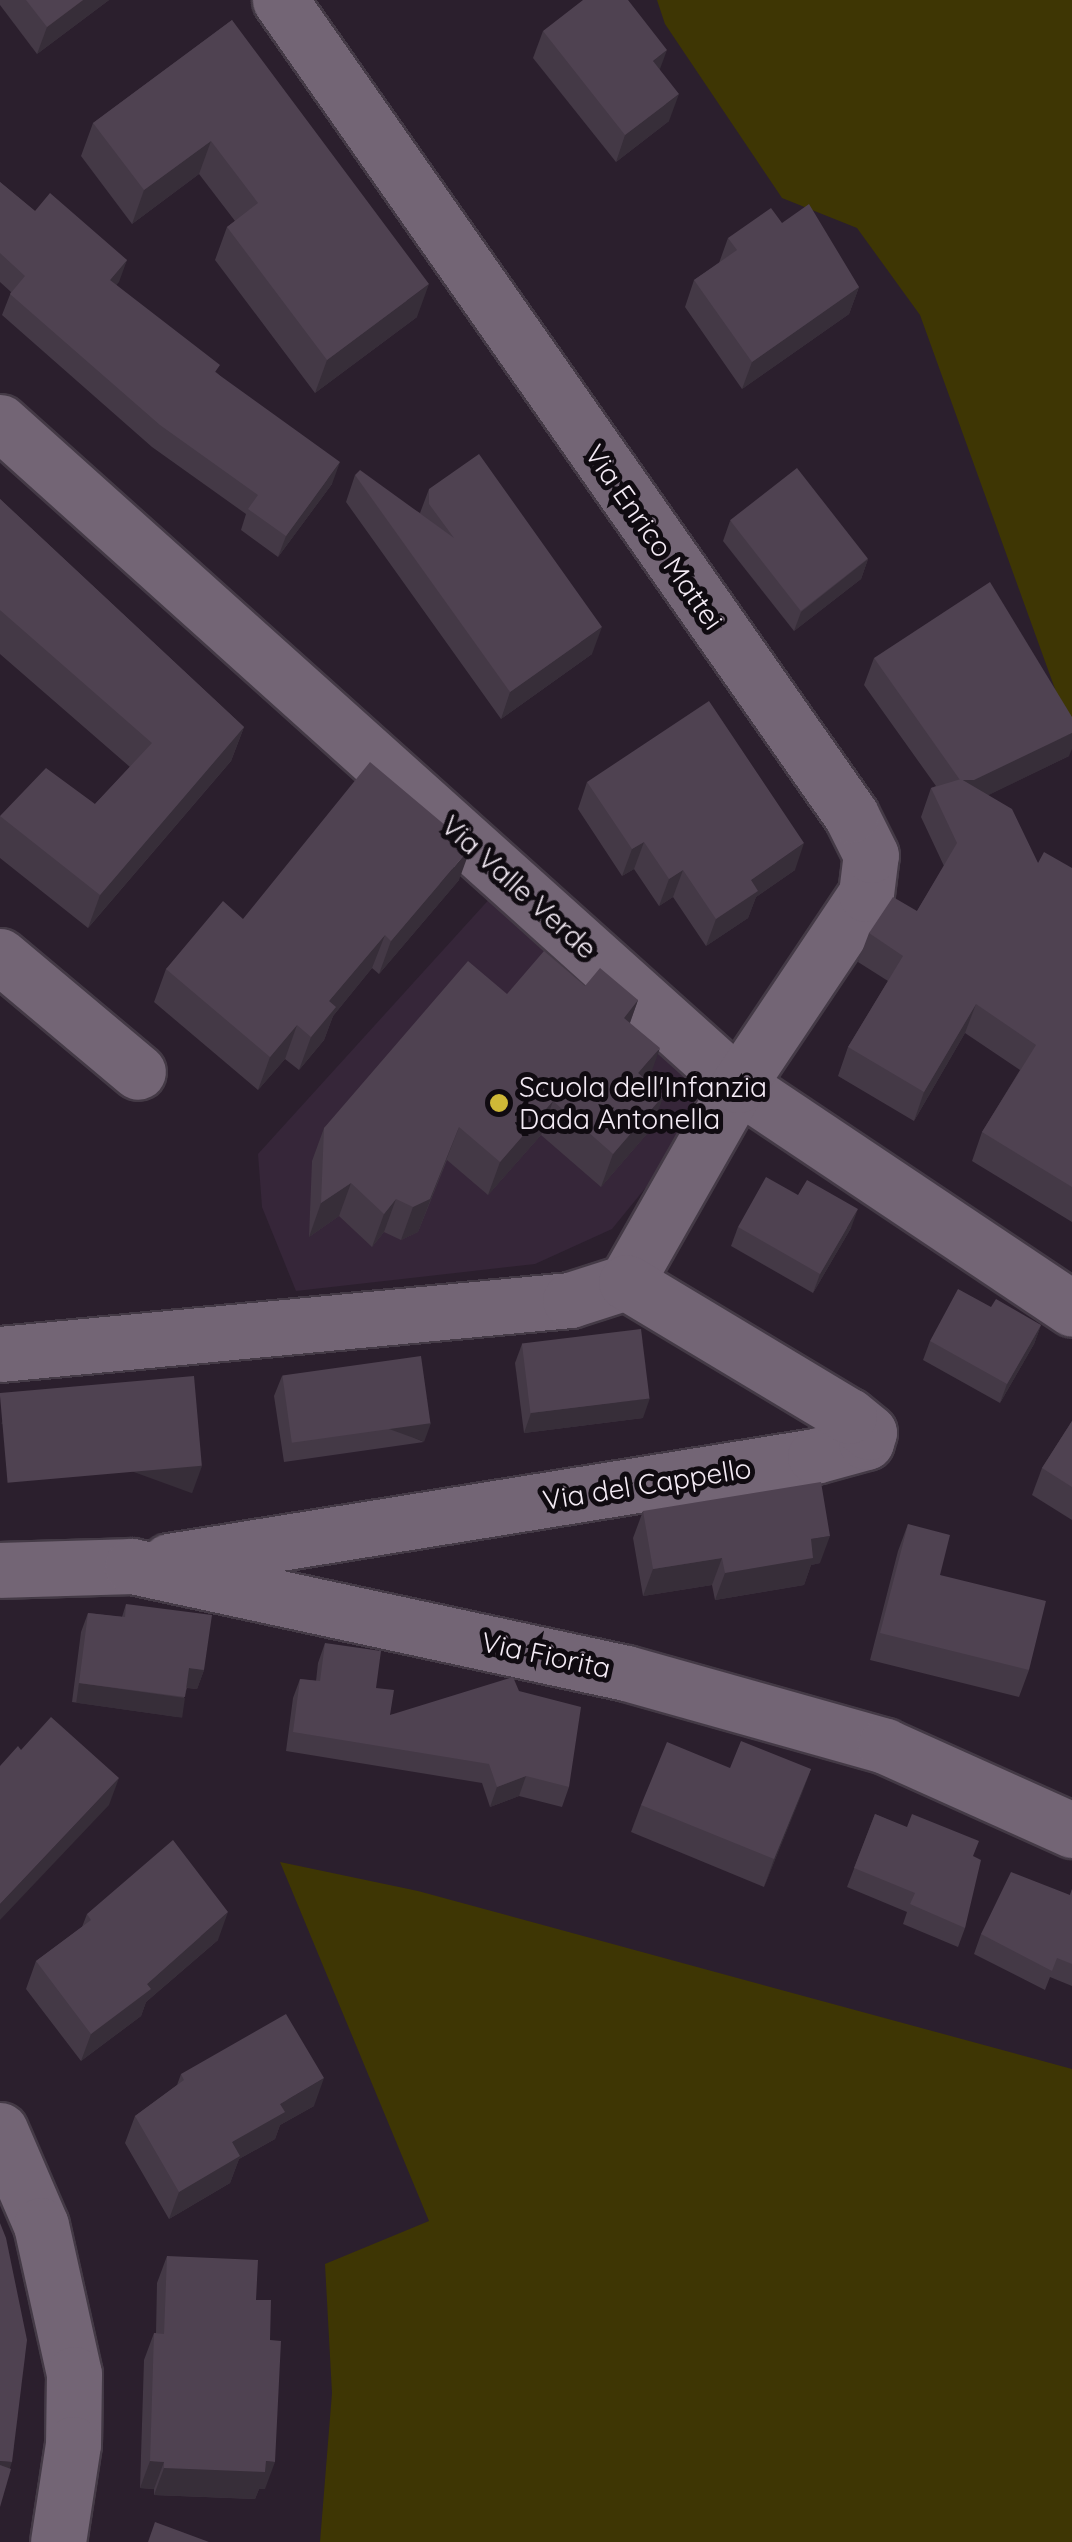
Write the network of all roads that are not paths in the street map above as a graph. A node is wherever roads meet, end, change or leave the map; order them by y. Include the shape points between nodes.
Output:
1 (280, 0) edge
2 (0, 422) edge
3 (0, 956) edge
4 (138, 1072) dead end
5 (738, 1085) junction
6 (626, 1282) junction
7 (1072, 1309) edge
8 (0, 1354) edge
9 (132, 1566) junction
10 (0, 1570) edge
11 (1072, 1830) edge
12 (0, 2130) edge
13 (58, 2542) edge

1 - 5 street, Via Enrico Mattei via 851,815 871,856 866,894
2 - 5 street, Via Valle Verde
3 - 4 street
5 - 6 street
5 - 7 street, Via Valle Verde
6 - 8 street via 570,1300
6 - 9 street, Via del Cappello via 850,1416 869,1432 866,1442 815,1456
9 - 10 street, Via Fiorita
9 - 11 street, Via Fiorita via 626,1673 884,1746
12 - 13 street via 40,2225 74,2374 73,2444

